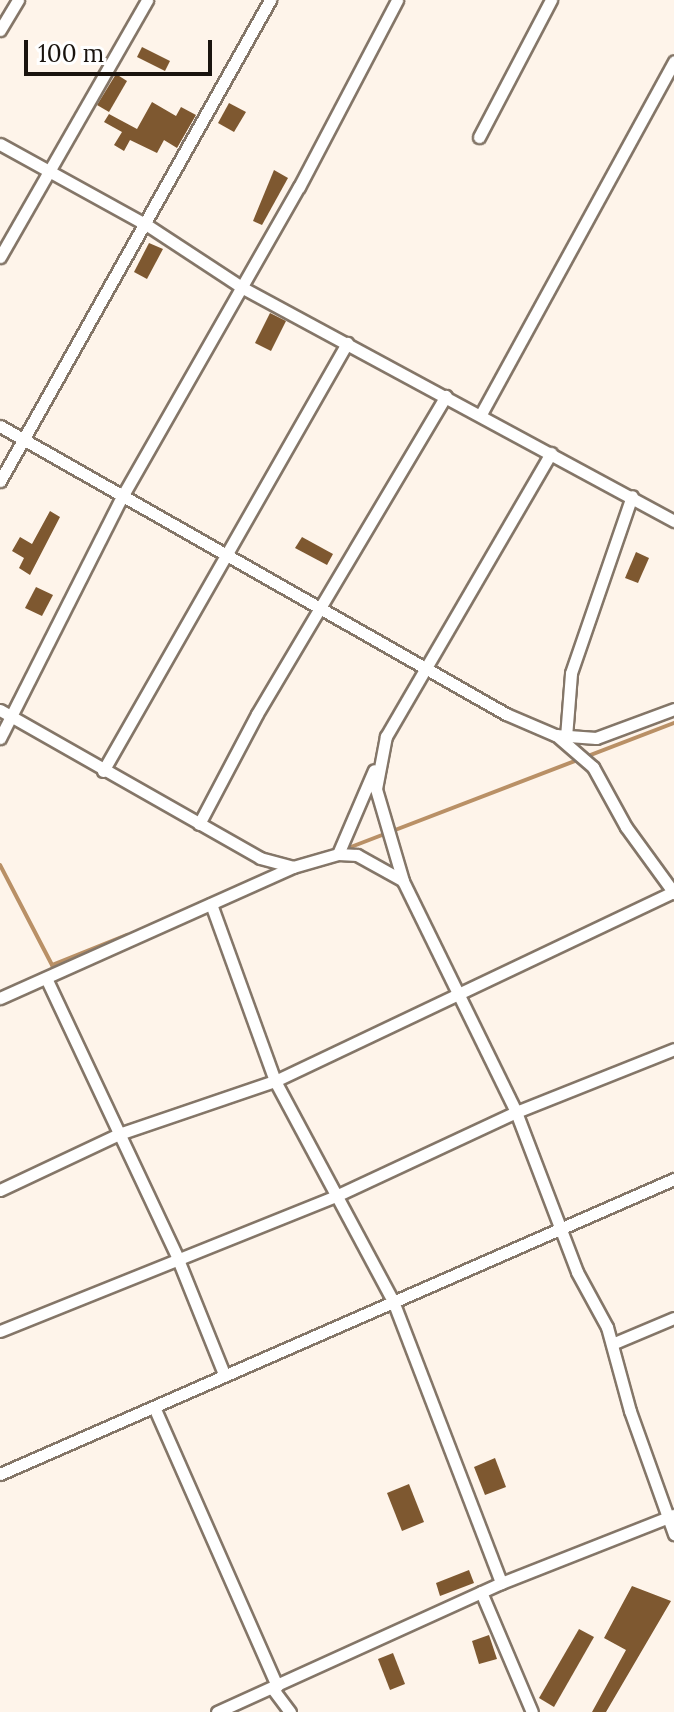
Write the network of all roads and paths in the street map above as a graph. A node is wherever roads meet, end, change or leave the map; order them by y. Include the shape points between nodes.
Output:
1 (18, 0) edge
2 (147, 0) edge
3 (270, 0) edge
4 (397, 0) edge
5 (551, 0) edge
6 (0, 30) edge
7 (674, 61) edge
8 (479, 137) dead end
9 (0, 144) edge
10 (48, 170) junction
11 (147, 225) junction
12 (0, 257) edge
13 (243, 288) junction
14 (347, 343) junction
15 (446, 396) junction
16 (481, 414) junction
17 (0, 426) edge
18 (23, 439) junction
19 (551, 453) junction
20 (0, 481) edge
21 (123, 495) junction
22 (632, 496) junction
23 (674, 521) edge
24 (224, 552) junction
25 (319, 608) junction
26 (430, 667) junction
27 (674, 709) edge
28 (0, 710) edge
29 (14, 719) junction
30 (561, 736) junction
31 (0, 738) edge
32 (377, 763) junction
33 (103, 771) junction
34 (199, 824) junction
35 (338, 854) junction
36 (293, 867) junction
37 (403, 881) junction
38 (673, 893) edge
39 (211, 904) junction
40 (46, 978) junction
41 (459, 994) junction
42 (0, 998) edge
43 (674, 1049) edge
44 (275, 1081) junction
45 (516, 1112) junction
46 (119, 1134) junction
47 (674, 1179) edge
48 (0, 1190) edge
49 (336, 1196) junction
50 (561, 1225) junction
51 (177, 1257) junction
52 (393, 1301) junction
53 (674, 1318) edge
54 (0, 1331) edge
55 (612, 1344) junction
56 (224, 1374) junction
57 (154, 1407) junction
58 (0, 1474) edge
59 (670, 1517) edge
60 (674, 1534) edge
61 (501, 1583) junction
62 (481, 1592) junction
63 (275, 1687) junction
64 (217, 1712) edge
65 (290, 1712) edge
66 (532, 1712) edge

1 - 6 street
2 - 10 street
3 - 11 street
4 - 13 street
5 - 8 street
7 - 16 street
9 - 10 street
10 - 11 street
10 - 12 street
11 - 13 street
11 - 18 street
13 - 14 street
13 - 21 street
14 - 15 street
14 - 24 street
15 - 16 street
15 - 25 street
16 - 19 street
17 - 18 street
18 - 20 street
18 - 21 street
19 - 22 street
19 - 26 street
21 - 24 street
21 - 29 street via 46,640
22 - 23 street
22 - 30 street via 571,673
24 - 25 street
24 - 33 street
25 - 26 street
25 - 34 street
26 - 30 street via 506,714
26 - 32 street via 386,736
27 - 30 street via 623,732 596,738
28 - 29 street
29 - 31 street
29 - 33 street
30 - 38 street via 593,767 626,827
32 - 35 street
32 - 37 street via 380,817
33 - 34 street
34 - 36 street via 260,858
35 - 36 street
35 - 37 street via 381,864
36 - 39 street
37 - 41 street
38 - 41 street
39 - 40 street
39 - 44 street
40 - 42 street
40 - 46 street
41 - 44 street
41 - 45 street
43 - 45 street
44 - 46 street
44 - 49 street
45 - 49 street
45 - 50 street
46 - 48 street
46 - 51 street
47 - 50 street
49 - 51 street
49 - 52 street
50 - 52 street
50 - 55 street
51 - 54 street
51 - 56 street
52 - 56 street
52 - 61 street
53 - 55 street
55 - 59 street
56 - 57 street
57 - 58 street
57 - 63 street
59 - 60 street
59 - 61 street
61 - 62 street
62 - 63 street
62 - 66 street
63 - 64 street
63 - 65 street

